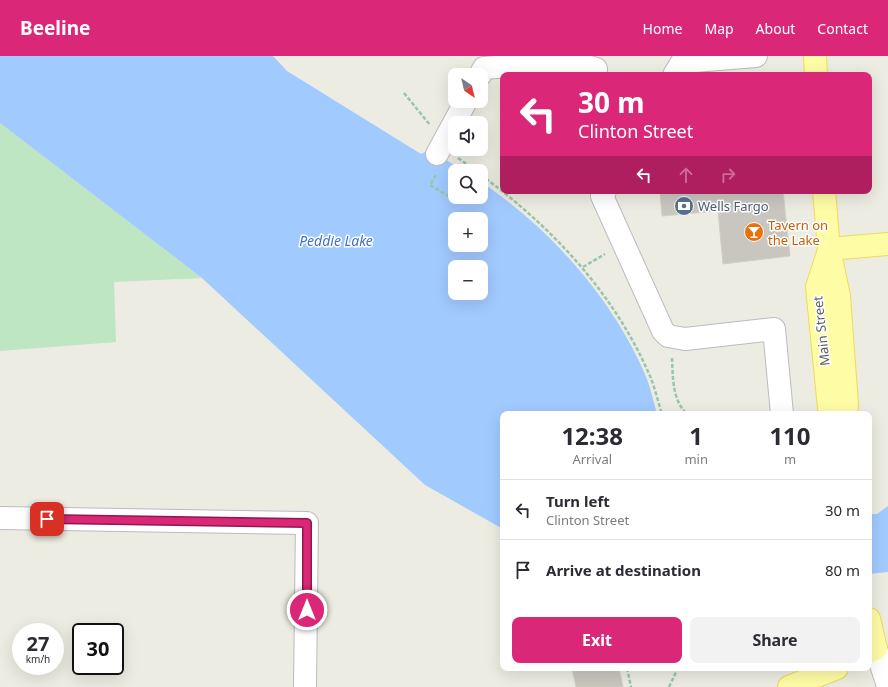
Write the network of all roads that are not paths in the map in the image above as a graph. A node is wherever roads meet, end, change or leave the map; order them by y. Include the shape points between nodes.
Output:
1 (756, 56) edge
2 (815, 56) edge
3 (484, 68) edge
4 (596, 69) dead end
5 (676, 72) edge
6 (816, 72) edge
7 (463, 108) edge
8 (437, 163) road end
9 (603, 194) edge
10 (824, 194) edge
11 (888, 244) edge
12 (829, 248) junction
13 (782, 411) edge
14 (830, 411) edge
15 (846, 411) edge
16 (0, 518) edge
17 (872, 650) edge
18 (830, 671) edge
19 (888, 686) edge
20 (305, 687) edge
21 (789, 687) edge

1 - 5 street via 682,62
2 - 6 main road
3 - 4 street via 570,62
7 - 8 street
9 - 13 street via 625,249 663,331 668,336 685,339 774,329
10 - 12 main road, Main Street
11 - 12 main road
12 - 14 main road, Main Street via 817,286
12 - 15 main road, Main Street via 839,296
16 - 20 street via 307,523
17 - 19 street
18 - 21 main road

